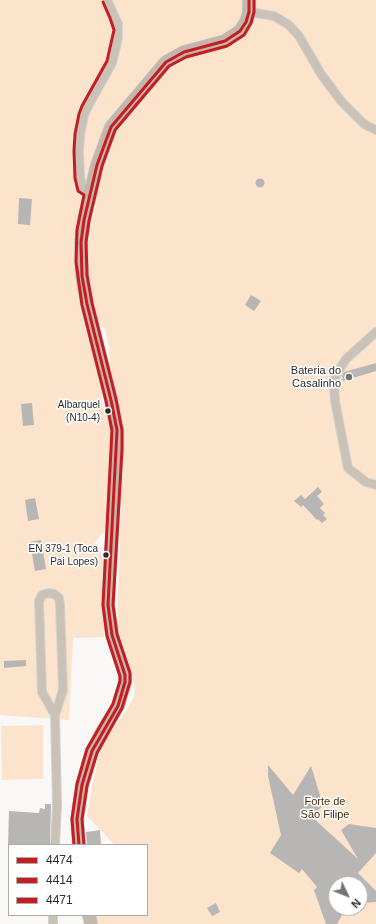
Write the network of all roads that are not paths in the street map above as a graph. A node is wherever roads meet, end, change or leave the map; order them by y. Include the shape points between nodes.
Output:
1 (107, 0) edge
2 (249, 6) edge
3 (376, 130) edge
4 (90, 192) junction
5 (376, 332) edge
6 (376, 485) edge
7 (55, 715) junction
8 (55, 844) edge
9 (79, 844) edge

1 - 4 street via 118,24 118,38 112,63 87,108 80,135 80,177 83,189
2 - 3 street via 289,25 299,36 321,74 341,101 364,124
2 - 4 main road via 243,27 234,36 176,55 155,74 111,127
4 - 9 main road via 82,230 80,262 86,299 117,430 108,605 112,635 125,674 125,682 118,706 92,751 82,785 77,819
5 - 6 street via 346,359 336,375 334,385 348,468 366,482
7 - 7 street via 63,690 60,604 59,598 48,593 42,595 38,601 42,692
7 - 8 street

